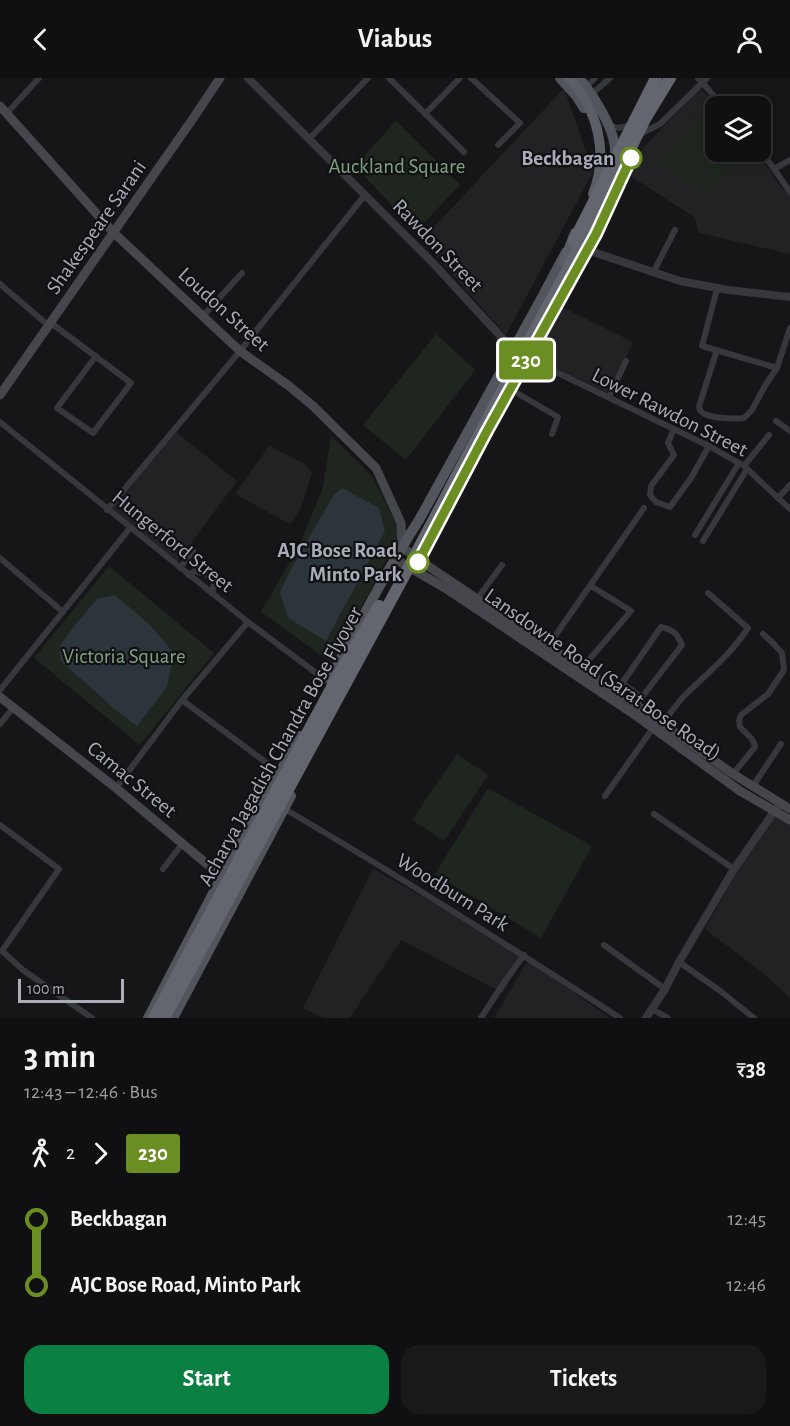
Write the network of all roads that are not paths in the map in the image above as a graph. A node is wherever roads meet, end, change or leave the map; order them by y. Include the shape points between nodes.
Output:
1 (39, 78) edge
2 (220, 78) edge
3 (248, 78) edge
4 (356, 78) edge
5 (368, 78) edge
6 (389, 78) edge
7 (460, 78) edge
8 (471, 78) edge
9 (560, 78) edge
10 (569, 78) edge
11 (595, 78) edge
12 (610, 78) edge
13 (654, 78) edge
14 (668, 78) edge
15 (675, 78) edge
16 (702, 80) edge
17 (363, 84) junction
18 (586, 86) edge
19 (715, 96) edge
20 (3, 109) edge
21 (425, 114) junction
22 (607, 124) junction
23 (627, 126) junction
24 (642, 133) junction
25 (309, 140) junction
26 (498, 146) dead end
27 (464, 152) dead end
28 (615, 152) junction
29 (631, 158) junction
30 (790, 160) edge
31 (769, 162) edge
32 (609, 166) junction
33 (774, 169) junction
34 (625, 172) junction
35 (790, 192) edge
36 (365, 195) junction
37 (675, 230) dead end
38 (114, 233) junction
39 (570, 243) junction
40 (586, 250) junction
41 (564, 261) junction
42 (242, 273) dead end
43 (654, 273) junction
44 (0, 284) edge
45 (717, 289) junction
46 (790, 297) edge
47 (203, 316) junction
48 (50, 325) junction
49 (790, 328) edge
50 (513, 350) junction
51 (717, 350) junction
52 (240, 351) junction
53 (96, 356) junction
54 (626, 361) dead end
55 (525, 362) junction
56 (777, 368) junction
57 (510, 389) junction
58 (0, 395) edge
59 (609, 397) junction
60 (776, 421) dead end
61 (0, 422) edge
62 (674, 429) junction
63 (790, 431) edge
64 (552, 434) dead end
65 (769, 435) dead end
66 (709, 446) junction
67 (743, 466) junction
68 (790, 485) edge
69 (778, 498) junction
70 (644, 508) dead end
71 (790, 509) edge
72 (107, 510) junction
73 (130, 528) junction
74 (695, 535) dead end
75 (703, 542) dead end
76 (402, 547) junction
77 (193, 551) dead end
78 (0, 558) edge
79 (395, 559) junction
80 (416, 565) junction
81 (502, 565) dead end
82 (180, 568) junction
83 (189, 575) junction
84 (591, 586) junction
85 (708, 593) dead end
86 (212, 594) junction
87 (477, 599) junction
88 (63, 612) junction
89 (248, 622) junction
90 (763, 634) dead end
91 (548, 646) junction
92 (582, 669) junction
93 (787, 672) edge
94 (328, 682) junction
95 (622, 683) junction
96 (0, 690) edge
97 (616, 692) junction
98 (346, 694) junction
99 (0, 697) edge
100 (182, 700) junction
101 (638, 701) junction
102 (14, 707) junction
103 (0, 724) edge
104 (662, 724) junction
105 (652, 728) junction
106 (781, 744) dead end
107 (279, 772) junction
108 (733, 774) junction
109 (753, 786) junction
110 (116, 788) junction
111 (605, 796) dead end
112 (265, 797) junction
113 (782, 805) edge
114 (284, 809) junction
115 (790, 809) edge
116 (654, 814) dead end
117 (790, 820) edge
118 (0, 825) edge
119 (182, 844) junction
120 (164, 869) dead end
121 (734, 869) junction
122 (221, 878) junction
123 (240, 890) junction
124 (604, 945) dead end
125 (524, 955) junction
126 (679, 962) junction
127 (665, 989) junction
128 (652, 1009) junction
129 (92, 1018) edge
130 (148, 1018) edge
131 (154, 1018) edge
132 (164, 1018) edge
133 (172, 1018) edge
134 (481, 1018) edge
135 (620, 1018) edge
136 (646, 1018) edge
137 (668, 1018) edge
138 (754, 1018) edge

1 - 20 street
2 - 38 main road, Shakespeare Sarani
3 - 25 street, Rawdon Street
4 - 17 street
5 - 17 street
6 - 21 street
7 - 21 street
8 - 26 street via 520,123
9 - 32 main road via 585,110
10 - 41 highway via 591,111 601,152 596,185
11 - 18 street
12 - 18 street
13 - 23 main road
13 - 41 highway, Acharya Jagadish Chandra Bose Flyover
14 - 132 highway, Acharya Jagadish Chandra Bose Flyover via 411,565
15 - 24 main road
16 - 19 street
16 - 24 street via 660,124
17 - 25 street
18 - 22 main road
20 - 38 main road, Loudon Street
21 - 27 street
22 - 23 street
22 - 28 main road
23 - 24 street
23 - 28 main road
24 - 29 main road
25 - 36 street, Rawdon Street
28 - 29 main road
28 - 32 main road
29 - 34 main road
30 - 33 street
31 - 33 street
32 - 34 main road
32 - 39 main road
33 - 35 street
34 - 40 main road
36 - 50 street, Rawdon Street
36 - 52 street
37 - 43 street
38 - 47 main road, Loudon Street
38 - 48 main road, Shakespeare Sarani
39 - 40 street
39 - 50 main road
40 - 43 street
40 - 55 main road
41 - 131 highway, Acharya Jagadish Chandra Bose Flyover
42 - 47 street
43 - 45 street
44 - 48 street
45 - 46 street
45 - 51 street via 702,346
47 - 52 main road, Loudon Street
48 - 53 street
48 - 58 main road, Shakespeare Sarani
49 - 56 street
50 - 55 street, Rawdon Street
50 - 76 main road
51 - 56 street
51 - 56 street via 699,405 702,413 744,418
52 - 72 street
52 - 76 main road, Loudon Street via 313,406 376,468 401,523
53 - 53 street via 131,383 93,433 57,408
54 - 59 street
55 - 57 main road
55 - 59 street, Lower Rawdon Street
57 - 64 street via 558,417
57 - 80 main road
59 - 62 street, Lower Rawdon Street
60 - 63 street
61 - 72 street, Hungerford Street
62 - 66 street, Lower Rawdon Street
62 - 66 street via 668,443 674,455 651,486 650,495 656,502 670,507
65 - 67 street
66 - 67 street, Lower Rawdon Street
67 - 69 street, Lower Rawdon Street
67 - 74 street
67 - 75 street
68 - 69 street
69 - 71 street, Lower Rawdon Street
70 - 84 street
72 - 73 street, Hungerford Street
73 - 82 street, Hungerford Street
73 - 88 street
76 - 79 main road
76 - 80 main road
77 - 82 street
78 - 88 street
79 - 80 main road, Lansdowne Road (Sarat Bose Road)
79 - 94 main road
80 - 87 main road
80 - 98 main road
80 - 105 main road, Lansdowne Road (Sarat Bose Road)
81 - 87 street
82 - 83 street, Hungerford Street
83 - 86 street, Hungerford Street
83 - 86 street via 195,571 208,575 214,584
84 - 91 street
84 - 92 street via 632,611
85 - 104 street via 748,628
86 - 89 street, Hungerford Street
87 - 91 main road
88 - 96 street
89 - 94 street, Hungerford Street
89 - 100 street
90 - 93 street via 782,653
91 - 92 main road
92 - 97 main road
93 - 108 street via 768,694 741,715 740,727 754,747
94 - 98 street, Hungerford Street
94 - 107 main road
95 - 97 street
95 - 101 street
95 - 101 street via 661,627 678,635 682,645
97 - 101 main road
98 - 114 main road
99 - 102 main road, Camac Street
100 - 107 street
100 - 110 street
101 - 104 main road
102 - 103 street
102 - 110 main road, Camac Street
104 - 108 main road
105 - 111 street
105 - 113 main road, Lansdowne Road (Sarat Bose Road) via 740,791
106 - 109 street
107 - 112 main road
108 - 109 main road
109 - 113 main road
110 - 119 main road, Camac Street
112 - 114 street, Woodburn Park
112 - 122 main road
113 - 115 main road
113 - 117 main road, Lansdowne Road (Sarat Bose Road)
113 - 121 street
114 - 123 main road
114 - 125 street, Woodburn Park
116 - 121 street
118 - 129 street via 59,869 2,951 22,970
119 - 120 street
119 - 122 main road, Camac Street
121 - 126 street
122 - 123 main road, Camac Street
122 - 130 main road
123 - 133 main road
124 - 127 street
125 - 134 street
125 - 135 street, Woodburn Park
126 - 127 street
126 - 138 street
127 - 128 street
128 - 136 street
128 - 137 street

